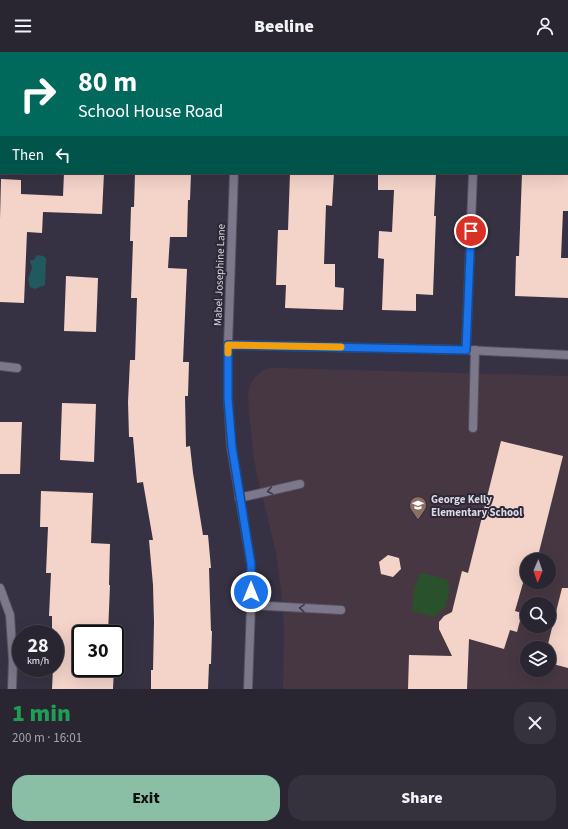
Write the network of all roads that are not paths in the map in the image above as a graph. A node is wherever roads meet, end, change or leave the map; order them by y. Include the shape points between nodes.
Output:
1 (234, 174) edge
2 (473, 174) edge
3 (228, 345) junction
4 (470, 350) junction
5 (568, 355) edge
6 (0, 366) edge
7 (17, 368) dead end
8 (473, 428) dead end
9 (300, 484) dead end
10 (239, 498) junction
11 (0, 588) edge
12 (251, 605) junction
13 (341, 610) dead end
14 (12, 689) edge
15 (248, 689) edge

1 - 3 street, Mabel Josephine Lane
2 - 4 street
3 - 4 street
3 - 10 street, Mabel Josephine Lane via 228,398
4 - 5 street
4 - 8 street
6 - 7 street
9 -> 10 street
10 - 12 street, Mabel Josephine Lane via 251,564
11 - 14 street via 10,615
13 -> 12 street
12 - 15 street, Mabel Josephine Lane

